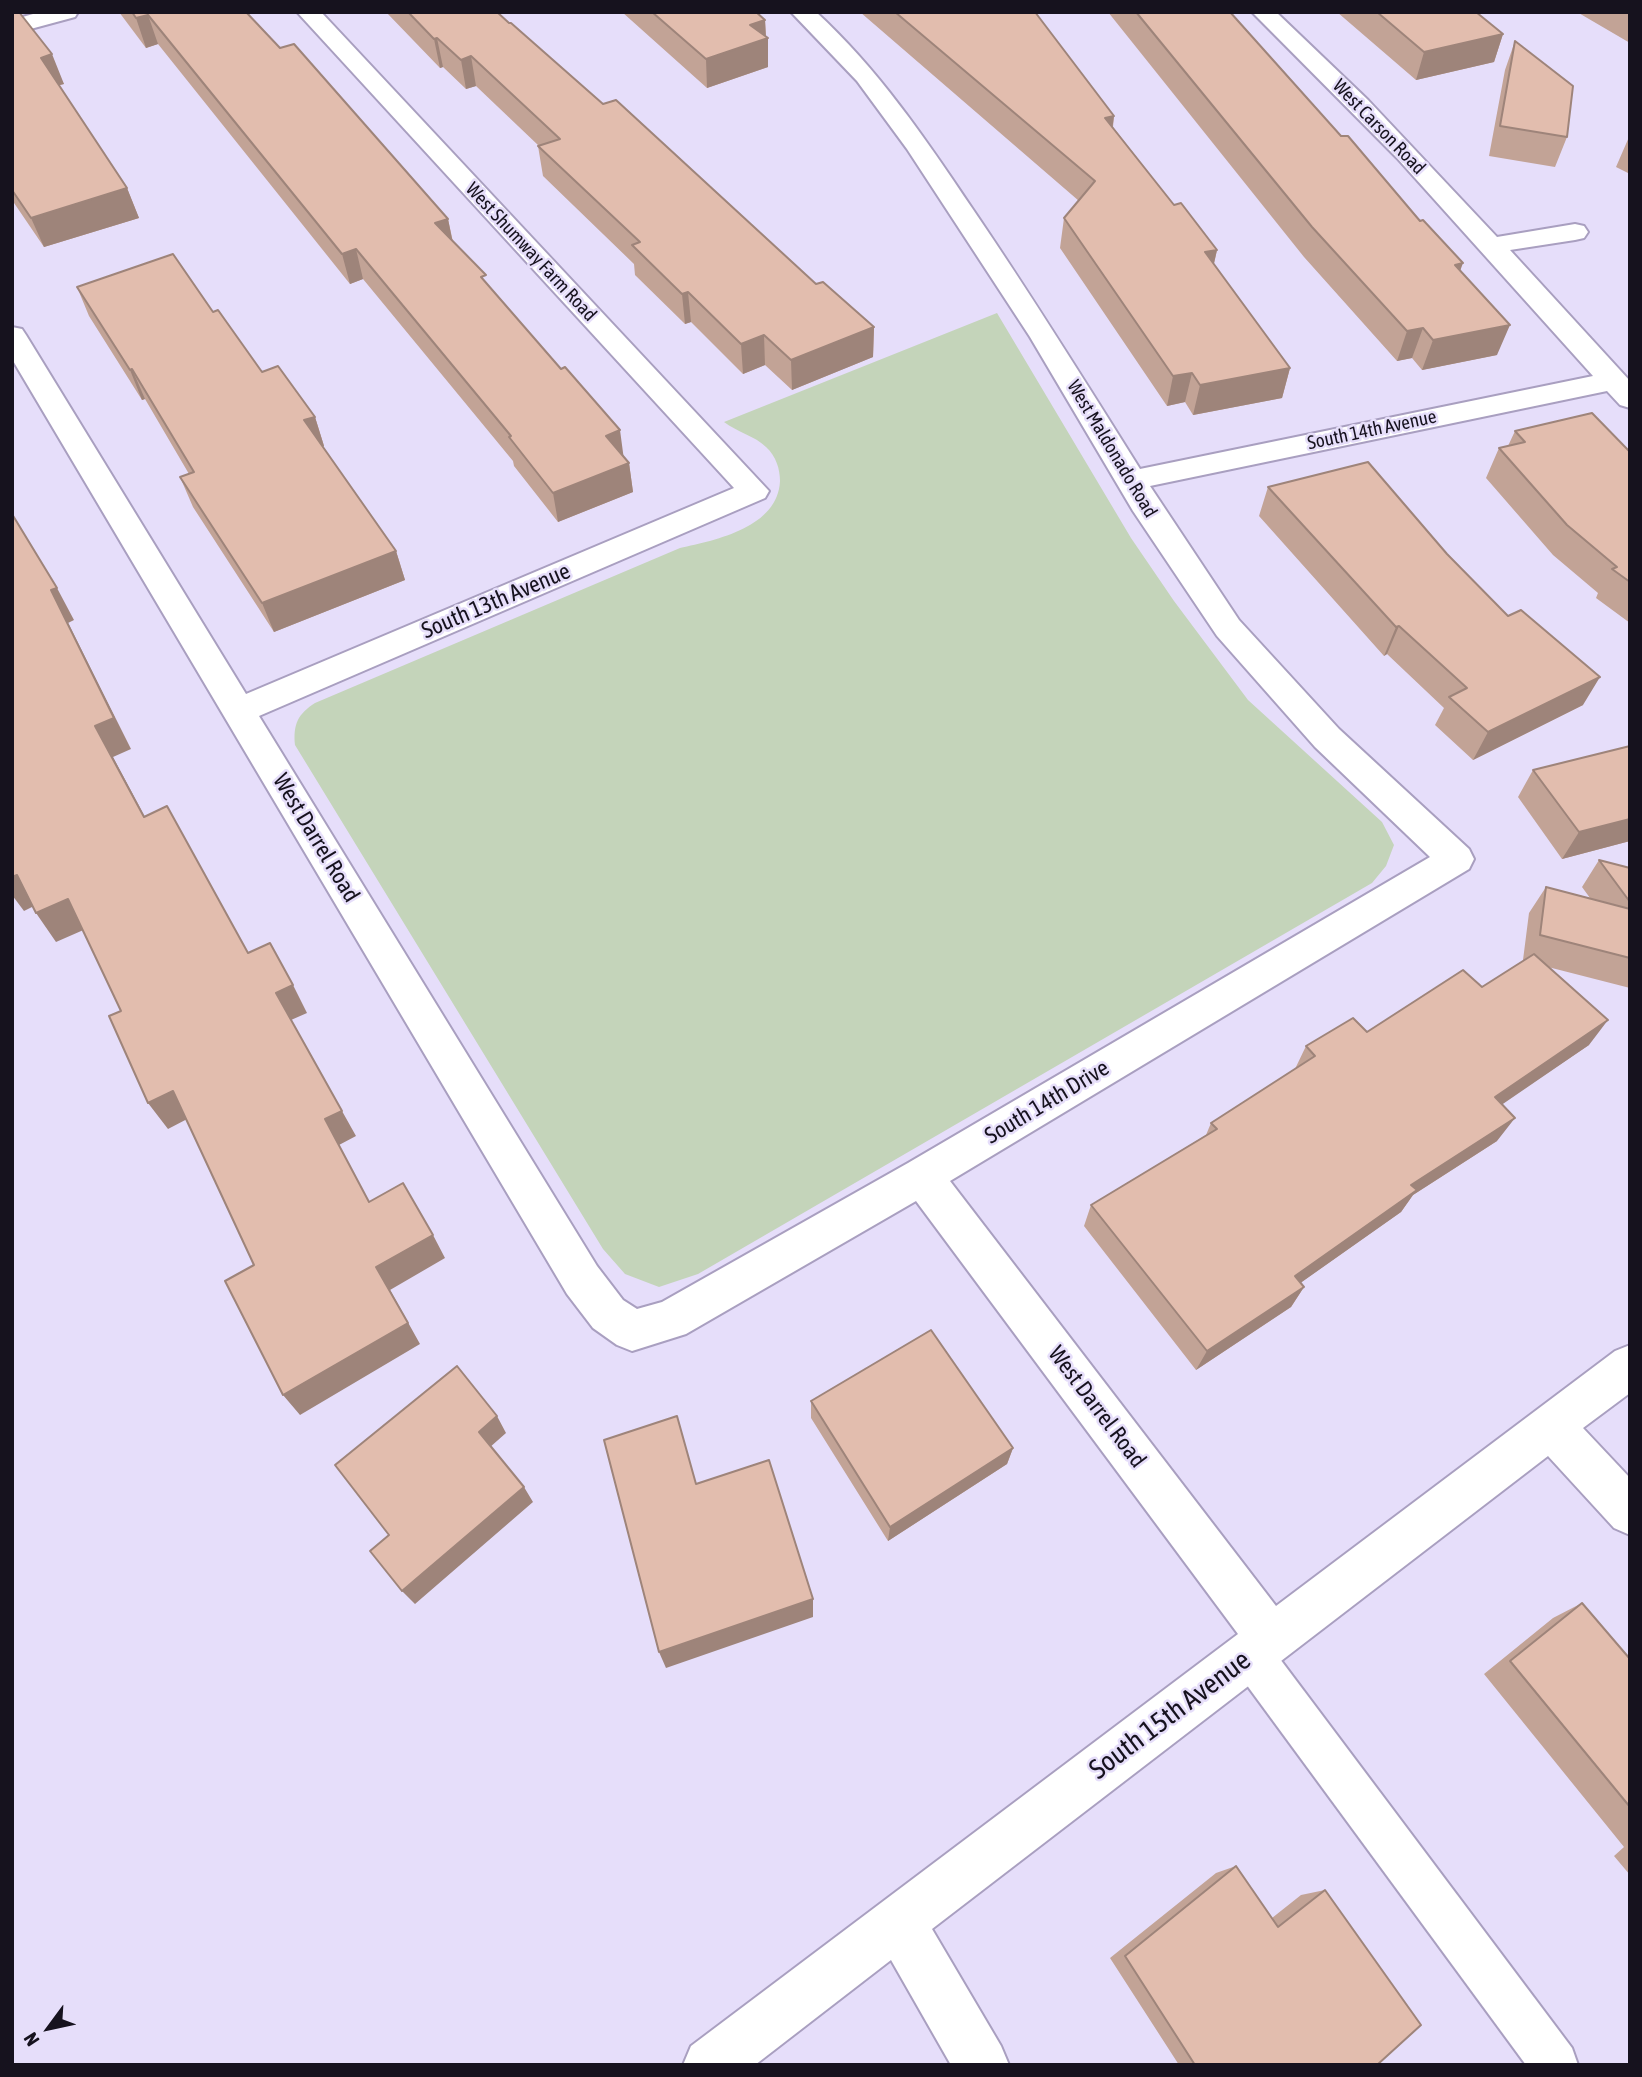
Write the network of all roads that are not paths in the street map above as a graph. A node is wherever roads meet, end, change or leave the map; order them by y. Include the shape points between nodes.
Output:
1 (67, 12) edge
2 (309, 12) edge
3 (802, 12) edge
4 (1263, 12) edge
5 (12, 27) edge
6 (1575, 232) dead end
7 (1493, 245) junction
8 (12, 335) edge
9 (1621, 390) edge
10 (1132, 480) junction
11 (754, 491) joint
12 (239, 711) junction
13 (1456, 859) joint
14 (922, 1177) junction
15 (632, 1331) joint
16 (1630, 1366) edge
17 (1551, 1426) junction
18 (1630, 1512) edge
19 (1260, 1646) junction
20 (898, 1922) junction
21 (710, 2065) edge
22 (982, 2065) edge
23 (1555, 2065) edge

1 - 5 street
2 - 11 street, West Shumway Farm Road
3 - 10 street, West Maldonado Road via 853,60 889,104 1021,299
4 - 7 street, West Carson Road
6 - 7 street
7 - 9 street, West Carson Road
8 - 12 street, West Darrel Road
9 - 10 street, South 14th Avenue
10 - 13 street, West Maldonado Road via 1228,628 1327,738
11 - 12 street, South 13th Avenue
12 - 15 street, West Darrel Road via 582,1280 608,1314
13 - 14 street, South 14th Drive
14 - 15 street, South 14th Drive via 671,1320
14 - 19 street, West Darrel Road
16 - 17 street, South 15th Avenue
17 - 18 street
17 - 19 street, South 15th Avenue
19 - 20 street, South 15th Avenue
19 - 23 lane
20 - 21 street, South 15th Avenue
20 - 22 street

